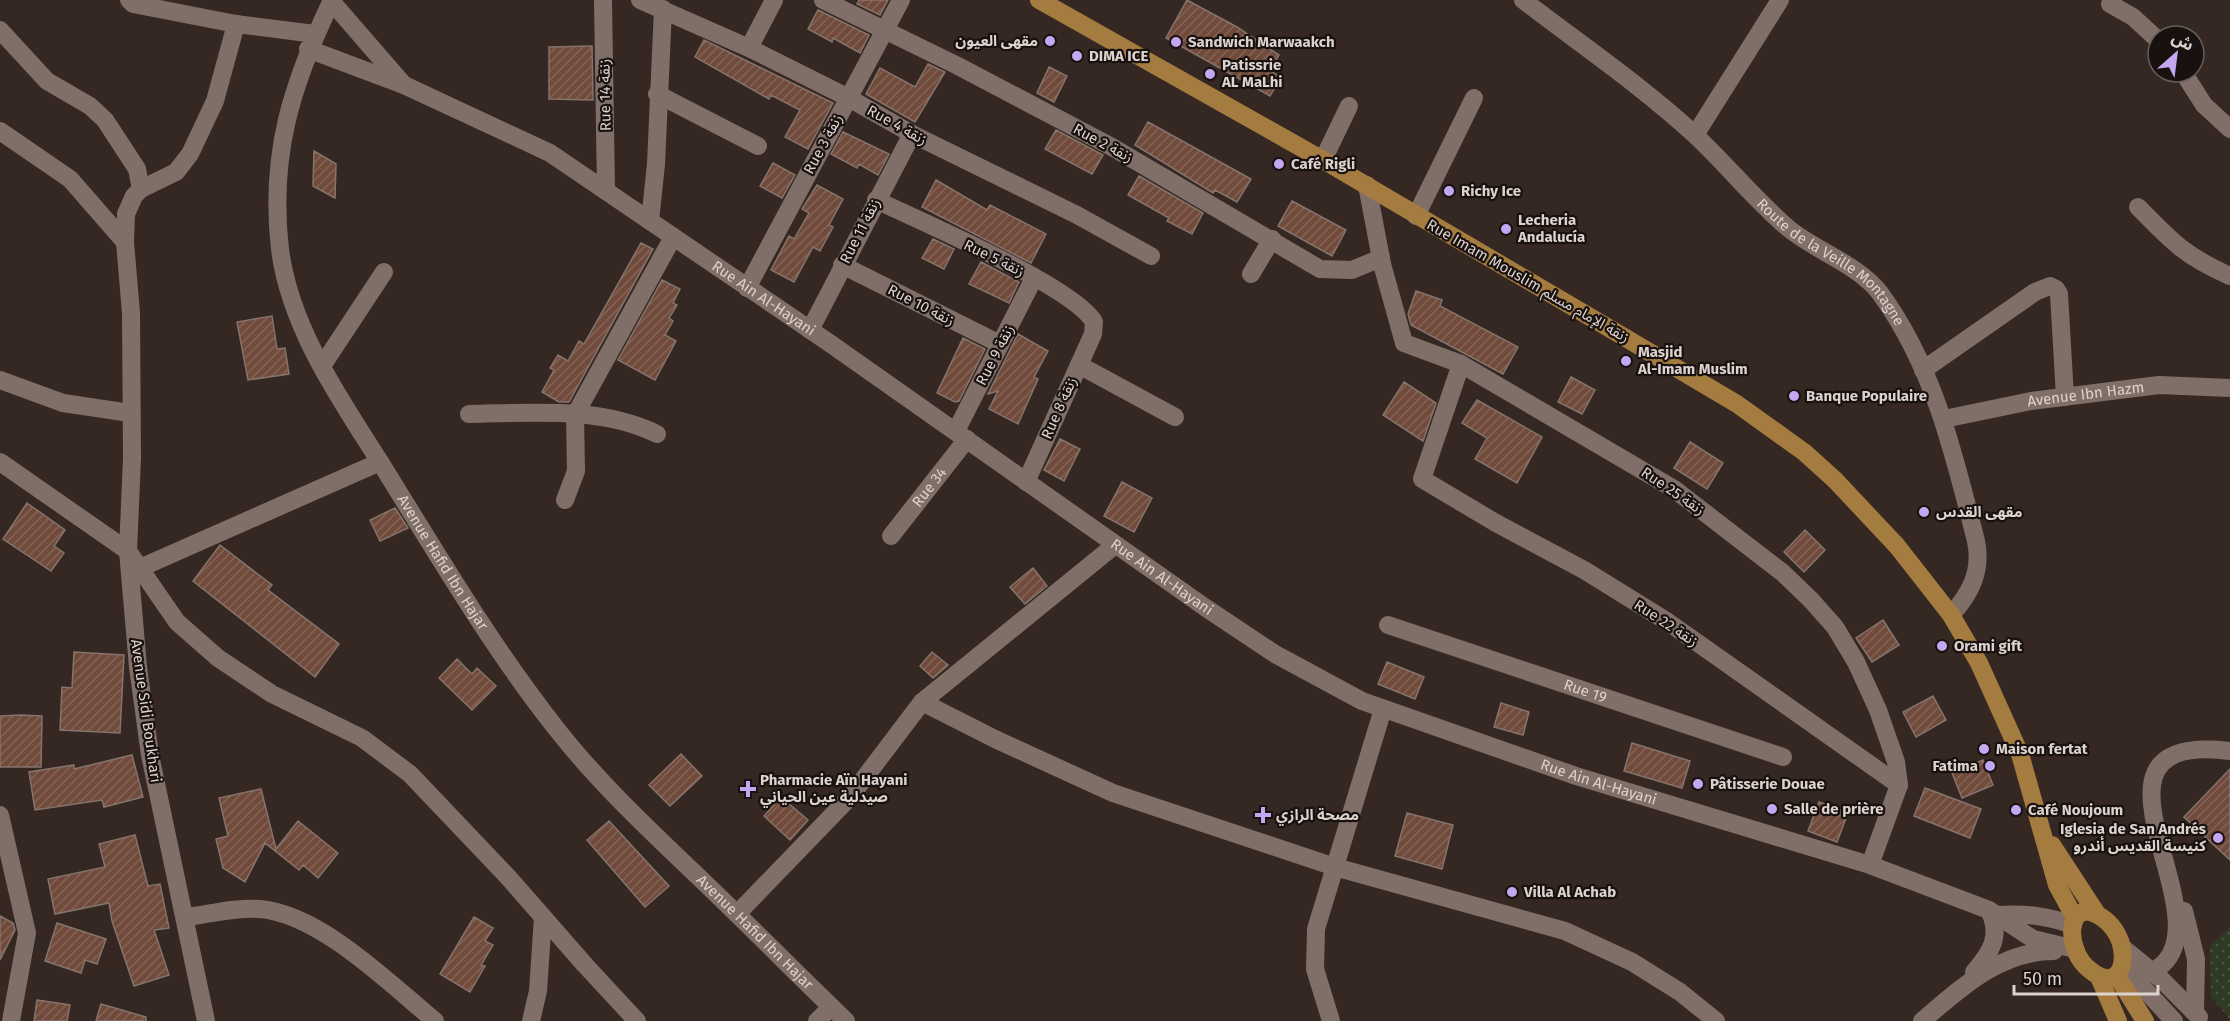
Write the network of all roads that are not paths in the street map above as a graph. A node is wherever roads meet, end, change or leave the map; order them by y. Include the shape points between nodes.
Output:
1 (603, 0) edge
2 (640, 0) edge
3 (774, 0) edge
4 (823, 0) edge
5 (901, 0) edge
6 (1039, 0) edge
7 (1523, 0) edge
8 (1780, 0) edge
9 (127, 1) edge
10 (332, 1) edge
11 (2110, 4) dead end
12 (663, 9) junction
13 (236, 24) junction
14 (2146, 29) edge
15 (0, 30) edge
16 (884, 31) junction
17 (311, 41) junction
18 (749, 48) junction
19 (2191, 84) edge
20 (404, 85) junction
21 (657, 94) junction
22 (848, 97) junction
23 (1474, 98) dead end
24 (1348, 106) dead end
25 (2230, 129) edge
26 (0, 131) edge
27 (912, 134) junction
28 (1695, 135) junction
29 (758, 146) dead end
30 (1323, 160) junction
31 (1367, 185) junction
32 (141, 189) junction
33 (606, 190) junction
34 (876, 200) junction
35 (2138, 207) dead end
36 (1416, 216) junction
37 (650, 221) junction
38 (673, 237) junction
39 (1272, 239) junction
40 (125, 242) junction
41 (1151, 256) dead end
42 (1381, 258) junction
43 (842, 265) junction
44 (384, 272) dead end
45 (1251, 274) dead end
46 (2230, 276) edge
47 (1034, 278) junction
48 (747, 288) junction
49 (810, 330) junction
50 (1093, 334) joint
51 (1000, 344) junction
52 (1461, 364) junction
53 (1078, 365) junction
54 (322, 366) junction
55 (1923, 369) junction
56 (0, 380) edge
57 (2230, 388) edge
58 (2065, 397) junction
59 (130, 414) junction
60 (469, 414) dead end
61 (575, 415) junction
62 (1175, 417) dead end
63 (1944, 418) junction
64 (657, 434) dead end
65 (962, 435) junction
66 (0, 462) edge
67 (380, 462) junction
68 (1026, 482) junction
69 (565, 500) dead end
70 (891, 536) dead end
71 (1115, 544) junction
72 (128, 551) junction
73 (140, 568) junction
74 (1951, 615) junction
75 (1388, 626) dead end
76 (922, 702) junction
77 (1383, 709) junction
78 (2230, 751) edge
79 (1784, 758) dead end
80 (1899, 784) junction
81 (0, 815) edge
82 (2044, 831) junction
83 (1870, 865) junction
84 (1335, 867) junction
85 (2178, 900) junction
86 (1993, 913) junction
87 (737, 914) junction
88 (2097, 914) junction
89 (543, 916) junction
90 (186, 917) junction
91 (2074, 922) junction
92 (2076, 952) junction
93 (2119, 969) junction
94 (2151, 971) junction
95 (1961, 987) junction
96 (8, 992) edge
97 (831, 1007) junction
98 (2198, 1017) edge
99 (11, 1021) edge
100 (206, 1021) edge
101 (435, 1021) edge
102 (531, 1021) edge
103 (638, 1021) edge
104 (817, 1021) edge
105 (846, 1021) edge
106 (1331, 1021) edge
107 (1716, 1021) edge
108 (1922, 1021) edge
109 (2118, 1021) edge
110 (2145, 1021) edge
111 (2174, 1021) edge

1 - 33 street, Rue 14 زنقة
2 - 12 street, Rue 4 زنقة
3 - 18 street
4 - 16 street, Rue 2 زنقة
5 - 16 street, Rue 3 زنقة
6 - 30 main road, Rue Imam Mouslim زنقة الإمام مسلم
7 - 28 street, Route de la Veille Montagne
8 - 28 street
9 - 13 street, Rue Ain Al-Hayani
10 - 17 street, Avenue Hafid Ibn Hajar
10 - 20 street, Rue Ain Al-Hayani
11 - 14 street
12 - 18 street, Rue 4 زنقة
12 - 21 street
13 - 17 street, Rue Ain Al-Hayani
13 - 32 street via 215,101 184,165
15 - 32 street via 47,81 90,106 105,120 137,169
16 - 22 street, Rue 3 زنقة
16 - 39 street, Rue 2 زنقة via 1112,147
17 - 20 street, Rue Ain Al-Hayani
17 - 54 street, Avenue Hafid Ibn Hajar via 283,130 277,195 280,250 289,291
18 - 22 street, Rue 4 زنقة
19 - 25 street via 2204,105
20 - 33 street, Rue Ain Al-Hayani via 550,153
21 - 29 street
21 - 37 street
22 - 27 street, Rue 4 زنقة
22 - 48 street, Rue 3 زنقة
23 - 36 street
24 - 30 street
26 - 40 street via 70,179
27 - 34 street, Rue 11 زنقة
27 - 41 street, Rue 4 زنقة
28 - 55 street, Route de la Veille Montagne via 1774,217 1877,290
30 - 31 main road, Rue Imam Mouslim زنقة الإمام مسلم
31 - 36 main road, Rue Imam Mouslim زنقة الإمام مسلم
31 - 42 street, Rue 25 زنقة
32 - 40 street, Avenue Sidi Boukhari via 128,208
33 - 37 street, Rue Ain Al-Hayani
34 - 43 street, Rue 11 زنقة
34 - 47 street, Rue 5 زنقة
35 - 46 street via 2175,245 2195,260
36 - 74 main road, Rue Imam Mouslim زنقة الإمام مسلم via 1720,394 1804,452 1898,546
37 - 38 street, Rue Ain Al-Hayani
38 - 48 street, Rue Ain Al-Hayani
38 - 61 street
39 - 42 street, Rue 2 زنقة via 1320,269 1352,270
39 - 45 street
40 - 59 street, Avenue Sidi Boukhari via 131,313
42 - 52 street, Rue 25 زنقة via 1404,343
43 - 49 street, Rue 11 زنقة
43 - 51 street, Rue 10 زنقة
44 - 54 street
47 - 50 street, Rue 5 زنقة via 1084,309 1094,324
47 - 51 street, Rue 9 زنقة
48 - 49 street, Rue Ain Al-Hayani
49 - 65 street, Rue Ain Al-Hayani
50 - 53 street, Rue 8 زنقة
51 - 65 street, Rue 9 زنقة
52 - 80 street, Rue 25 زنقة via 1674,489 1783,573 1835,627 1856,662 1887,735
52 - 80 street, Rue 22 زنقة via 1422,479 1668,622
53 - 62 street
53 - 68 street, Rue 8 زنقة
54 - 67 street, Avenue Hafid Ibn Hajar
55 - 58 street via 2035,292 2050,286 2059,294
55 - 63 street, Route de la Veille Montagne
56 - 59 street via 63,403
57 - 58 street, Avenue Ibn Hazm via 2159,385
58 - 63 street, Avenue Ibn Hazm
59 - 72 street, Avenue Sidi Boukhari
60 - 61 street
61 - 64 street via 615,420
61 - 69 street via 576,471
63 - 74 street, Route de la Veille Montagne via 1979,558 1972,587
65 - 68 street, Rue Ain Al-Hayani
65 - 70 street, Rue 34
66 - 72 street
67 - 73 street
67 - 87 street, Avenue Hafid Ibn Hajar via 463,595 554,726 608,788
68 - 71 street, Rue Ain Al-Hayani
71 - 76 street
71 - 77 street, Rue Ain Al-Hayani via 1275,654
72 - 73 street
72 - 90 street, Avenue Sidi Boukhari via 143,708
73 - 89 street via 177,622 218,658 272,694 362,738 410,774
74 - 82 main road, Rue Imam Mouslim زنقة الإمام مسلم via 2010,730
75 - 79 street, Rue 19
76 - 84 street via 1113,793
76 - 87 street via 849,797
77 - 83 street, Rue Ain Al-Hayani via 1576,776
77 - 84 street
78 - 85 street via 2177,753 2158,771 2153,808
80 - 83 street
81 - 96 street via 27,928
82 - 88 main road, Rue Imam Mouslim زنقة الإمام مسلم
82 - 91 main road, Rue Imam Mouslim زنقة الإمام مسلم via 2057,885
83 - 86 street, Rue Ain Al-Hayani
84 - 106 street via 1316,929 1315,969
84 - 107 street via 1565,931 1632,962 1680,992
85 - 94 street via 2180,929 2175,950
85 - 98 street via 2194,944
86 - 91 street, Rue Ain Al-Hayani
86 - 92 street, Rue Ain Al-Hayani via 2033,939
86 - 95 street via 1994,946
87 - 97 street, Avenue Hafid Ibn Hajar
88 - 91 main road via 2083,912
88 - 93 main road, Rue Imam Mouslim زنقة الإمام مسلم via 2116,931
89 - 102 street via 538,991
89 - 103 street
90 - 100 street, Avenue Sidi Boukhari
90 - 101 street via 253,908 299,919 339,944
91 - 92 main road
92 - 93 main road
92 - 95 street via 2036,951 2015,956
93 - 94 street
93 - 94 street
93 - 109 main road
93 - 110 main road
93 - 111 street
94 - 98 street
95 - 108 street
96 - 99 street
97 - 104 street
97 - 105 street, Avenue Hafid Ibn Hajar

